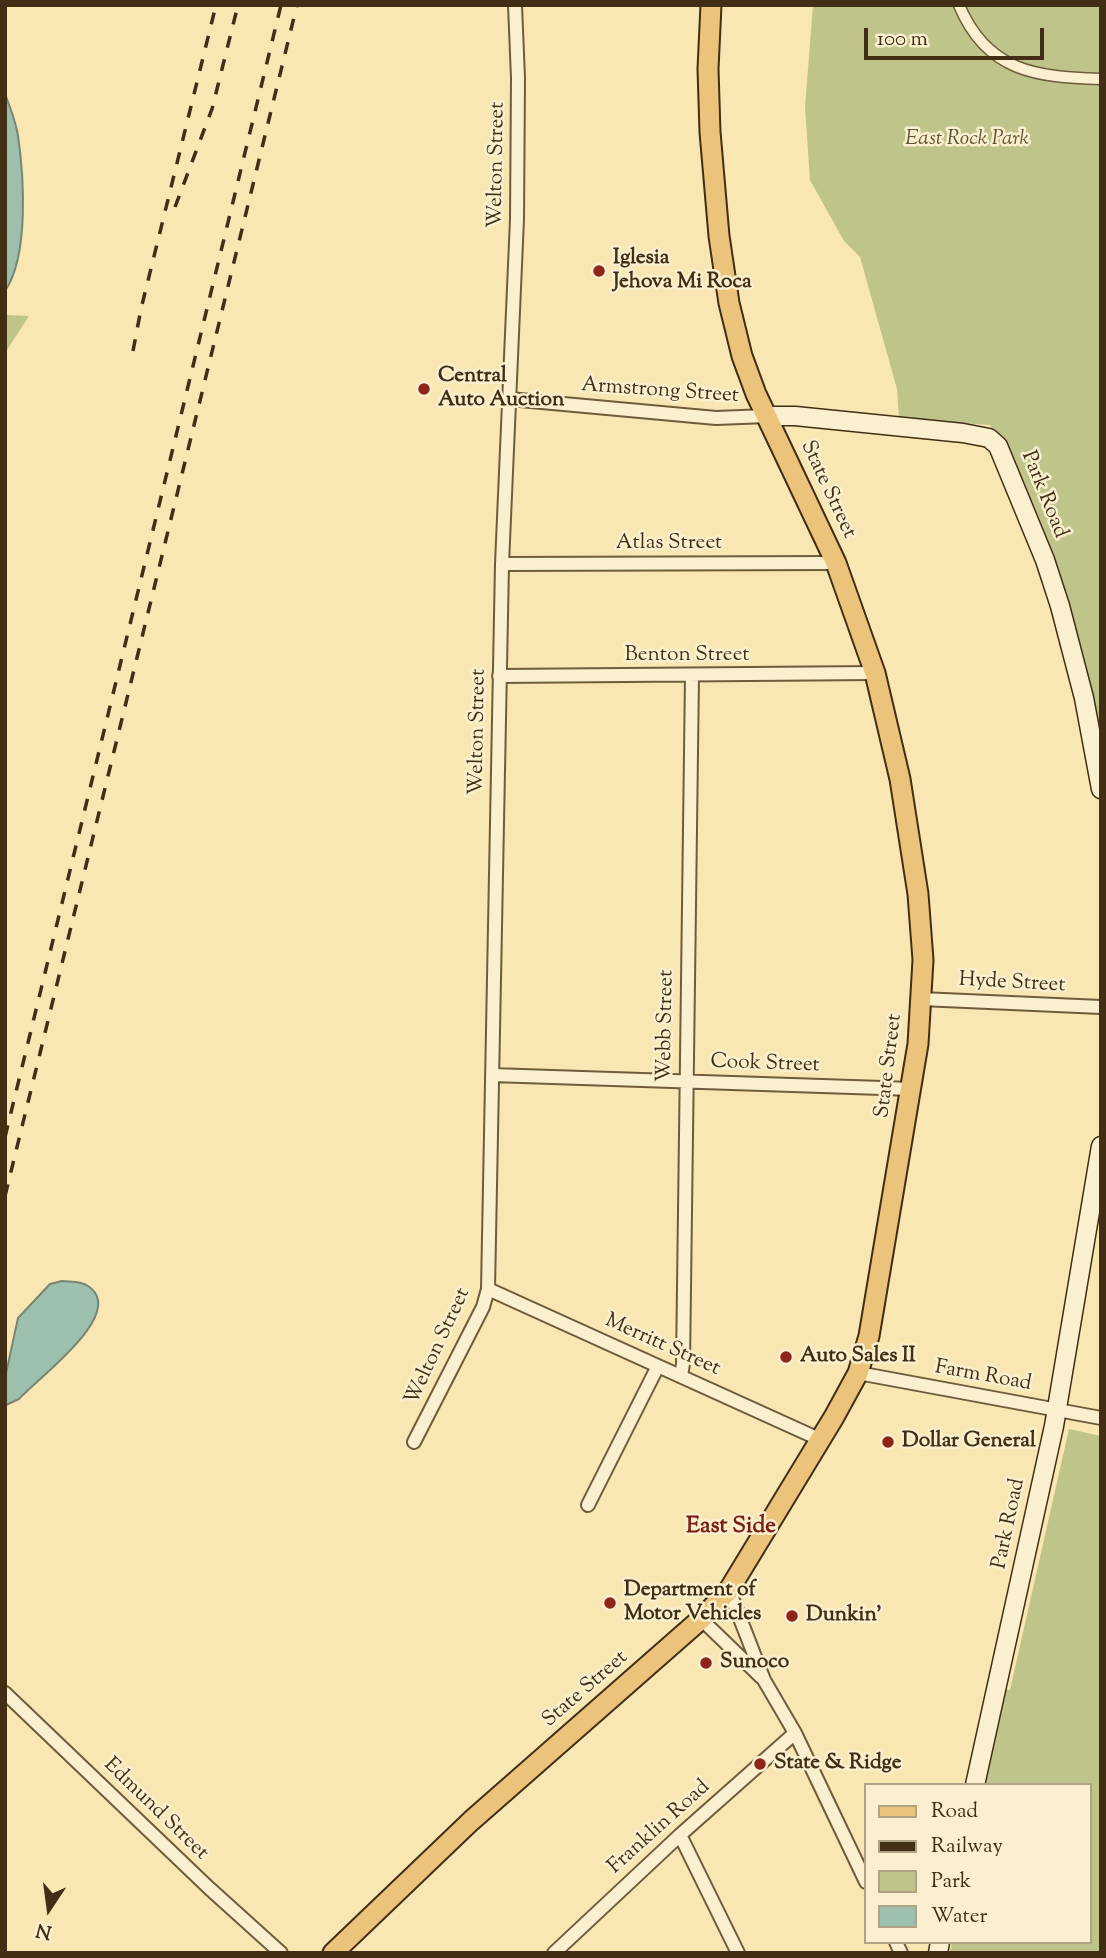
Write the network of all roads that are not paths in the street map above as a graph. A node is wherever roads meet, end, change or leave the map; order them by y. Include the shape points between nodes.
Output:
1 (515, 5) edge
2 (711, 5) edge
3 (959, 5) edge
4 (1101, 79) edge
5 (509, 399) junction
6 (767, 416) junction
7 (502, 564) junction
8 (836, 564) junction
9 (875, 673) junction
10 (499, 676) junction
11 (692, 676) junction
12 (1101, 789) edge
13 (921, 999) junction
14 (1101, 1007) edge
15 (492, 1075) junction
16 (685, 1082) junction
17 (912, 1089) junction
18 (1101, 1146) edge
19 (488, 1289) junction
20 (658, 1366) junction
21 (858, 1373) junction
22 (681, 1376) junction
23 (1057, 1409) junction
24 (1101, 1418) edge
25 (819, 1439) junction
26 (414, 1442) dead end
27 (588, 1505) dead end
28 (729, 1590) junction
29 (701, 1619) junction
30 (764, 1680) junction
31 (5, 1693) edge
32 (795, 1734) junction
33 (975, 1783) edge
34 (680, 1835) junction
35 (864, 1878) edge
36 (281, 1953) edge
37 (333, 1953) edge
38 (554, 1953) edge
39 (738, 1953) edge

1 - 5 street, Welton Street via 517,219
2 - 6 main road, State Street via 709,112 725,280 743,356
3 - 4 street via 982,44 1016,68 1047,76
5 - 6 street, Armstrong Street via 716,418
5 - 7 street, Welton Street
6 - 8 main road, State Street
6 - 12 main road, Park Road via 952,432 989,438 998,446 1060,606
7 - 8 street, Atlas Street
7 - 10 street, Welton Street
8 - 9 main road, State Street
9 - 11 street, Benton Street
9 - 13 main road, State Street via 914,867 923,960
10 - 11 street, Benton Street
10 - 15 street, Welton Street
11 - 16 street, Webb Street
13 - 14 street, Hyde Street
13 - 17 main road, State Street
15 - 16 street, Cook Street
15 - 19 street, Welton Street
16 - 17 street, Cook Street
16 - 22 street, Webb Street
17 - 21 main road, State Street via 869,1336
18 - 23 main road, Park Road
19 - 20 street, Merritt Street
19 - 26 street, Welton Street
20 - 22 street, Merritt Street
20 - 27 street
21 - 23 street, Farm Road
21 - 25 main road, State Street
22 - 25 street, Merritt Street
23 - 24 street, Farm Road
23 - 33 main road, Park Road
25 - 28 main road, State Street
28 - 29 main road, State Street
28 - 30 street
29 - 30 street
29 - 37 main road, State Street via 471,1821
30 - 32 street
31 - 36 street, Edmund Street
32 - 34 street, Franklin Road
32 - 35 street
34 - 38 street, Franklin Road
34 - 39 street

